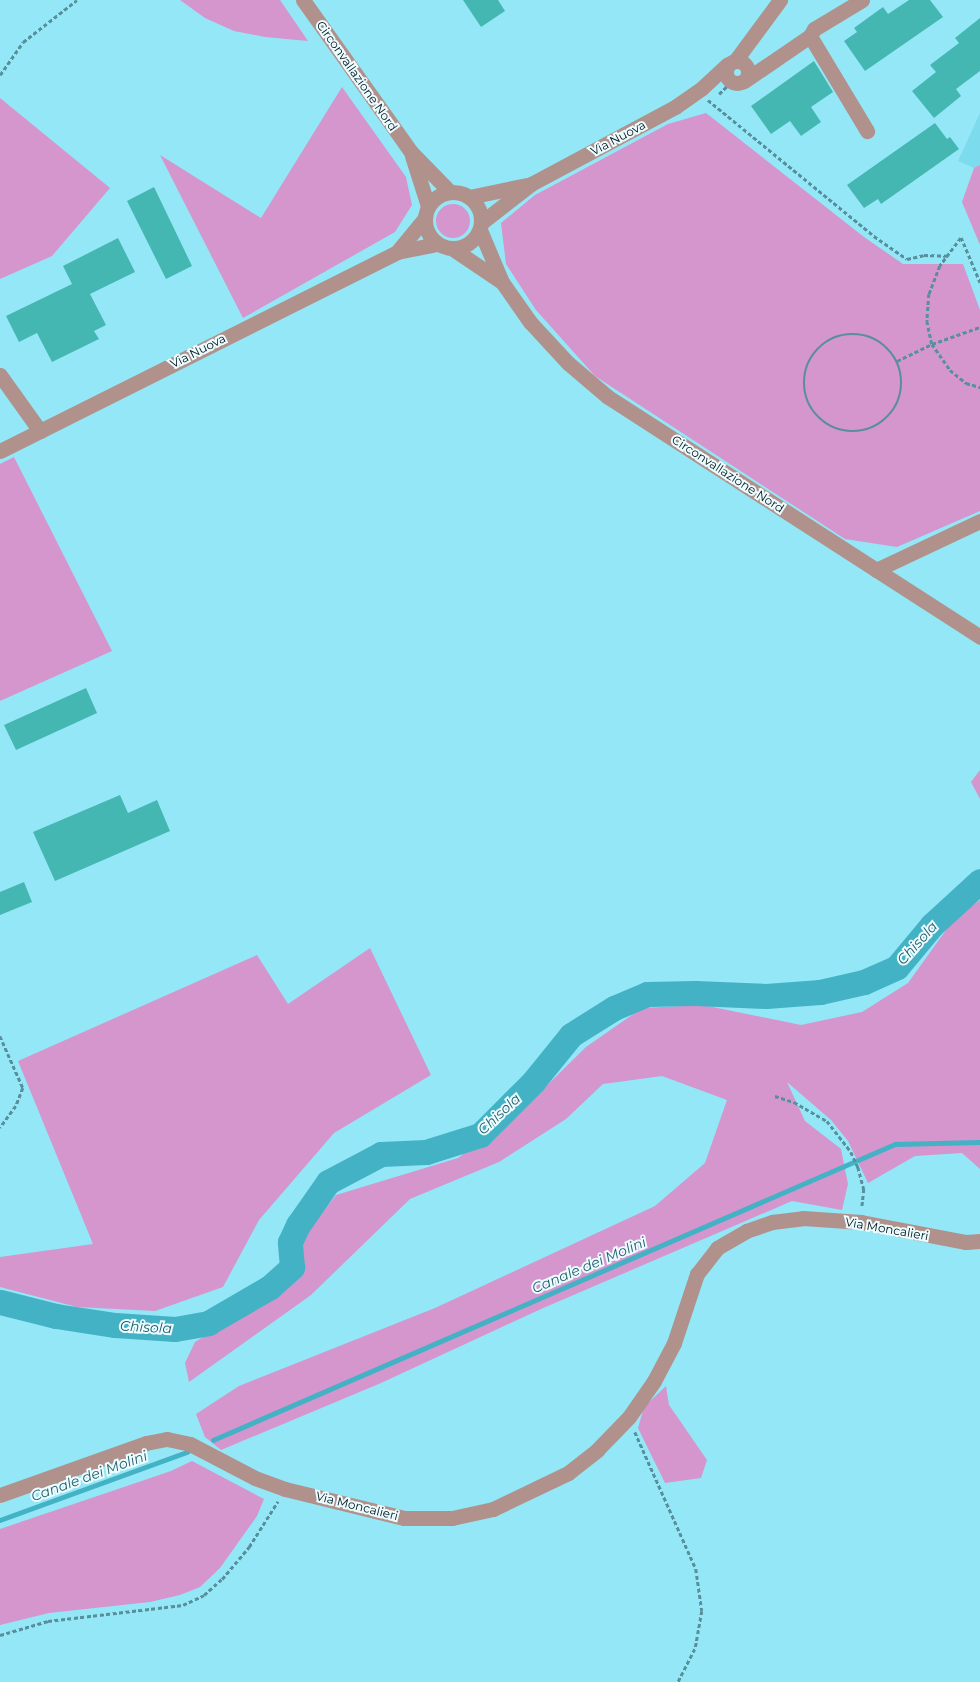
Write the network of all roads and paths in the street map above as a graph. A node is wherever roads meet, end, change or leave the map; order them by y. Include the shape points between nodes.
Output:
1 (77, 0) edge
2 (304, 0) edge
3 (780, 0) edge
4 (862, 0) edge
5 (810, 36) junction
6 (736, 63) junction
7 (768, 63) junction
8 (0, 75) edge
9 (737, 81) junction
10 (705, 94) junction
11 (867, 131) dead end
12 (411, 152) junction
13 (531, 184) junction
14 (450, 192) junction
15 (469, 196) junction
16 (427, 212) junction
17 (481, 226) junction
18 (437, 244) junction
19 (453, 249) junction
20 (397, 252) junction
21 (947, 256) junction
22 (502, 282) junction
23 (980, 283) edge
24 (980, 327) edge
25 (932, 344) junction
26 (897, 361) junction
27 (0, 375) edge
28 (980, 387) edge
29 (40, 431) junction
30 (0, 451) edge
31 (980, 521) edge
32 (876, 570) junction
33 (980, 637) edge
34 (0, 1036) edge
35 (775, 1096) dead end
36 (0, 1128) edge
37 (861, 1222) junction
38 (980, 1241) edge
39 (628, 1417) junction
40 (285, 1489) junction
41 (0, 1494) edge
42 (0, 1635) edge
43 (678, 1682) edge

1 - 8 path via 22,42
2 - 12 street, Circonvallazione Nord
3 - 6 street, Via Nuova
4 - 5 street via 814,29
5 - 7 street
5 - 11 street
6 - 7 street
6 - 9 street via 748,71
6 - 9 street via 725,75
6 - 10 street, Via Nuova
7 - 9 street
9 - 10 street, Via Nuova
10 - 13 street, Via Nuova
10 - 21 path via 874,236 907,259 924,255
12 - 14 street, Circonvallazione Nord
12 - 16 street, Circonvallazione Nord
13 - 15 street, Via Nuova
13 - 17 street, Via Nuova
14 - 15 street
14 - 16 street via 434,199
15 - 17 street via 476,203
16 - 18 street via 427,232
16 - 20 street, Via Nuova
17 - 19 street via 470,244
17 - 22 street, Circonvallazione Nord
18 - 19 street
18 - 20 street, Via Nuova
19 - 22 street, Circonvallazione Nord
20 - 29 street, Via Nuova
21 - 23 path via 961,238
21 - 25 path via 929,294 927,321
22 - 32 street, Circonvallazione Nord via 530,322 561,356 608,397
24 - 25 path
25 - 26 path
25 - 28 path via 950,370 966,383
26 - 26 path via 902,388 898,402 891,414 869,429 855,432 828,425 807,400 804,384 806,367 826,342 841,335 873,338
27 - 29 street
29 - 30 street, Via Nuova
31 - 32 street
32 - 33 street, Circonvallazione Nord
34 - 36 path via 23,1088 16,1106
35 - 37 path via 794,1102 827,1121 851,1152 864,1189
37 - 38 street, Via Moncalieri via 966,1242
37 - 39 street, Via Moncalieri via 803,1218 772,1222 746,1231 717,1248 697,1274 674,1343 654,1381
39 - 40 street, Via Moncalieri via 597,1450 568,1473 493,1509 452,1518 404,1518
39 - 43 path via 696,1569 702,1611 695,1649
40 - 41 street, Via Moncalieri via 255,1478 190,1444 167,1439 146,1443
40 - 42 path via 249,1547 204,1595 183,1605 48,1621

